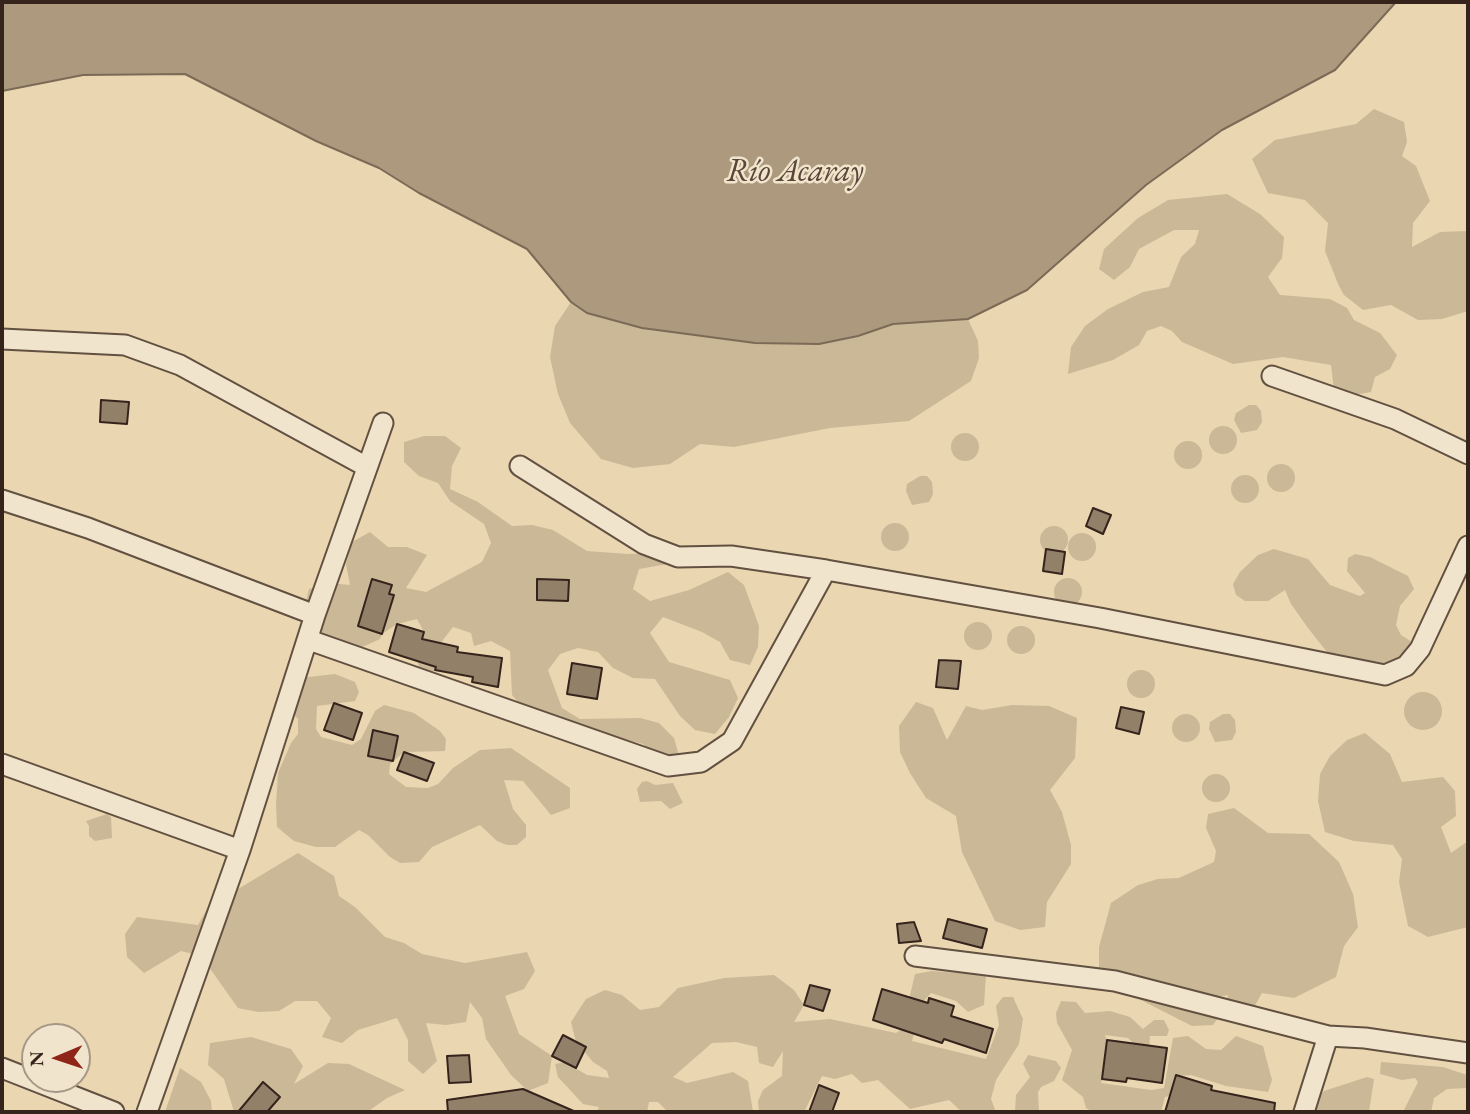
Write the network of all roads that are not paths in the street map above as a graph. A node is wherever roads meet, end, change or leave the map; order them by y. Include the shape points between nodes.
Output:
1 (2, 339) edge
2 (1272, 376) dead end
3 (383, 423) dead end
4 (1468, 454) edge
5 (520, 466) dead end
6 (367, 467) junction
7 (2, 500) edge
8 (1468, 546) edge
9 (826, 570) junction
10 (315, 615) junction
11 (309, 640) junction
12 (2, 764) edge
13 (240, 850) junction
14 (915, 956) dead end
15 (1328, 1036) junction
16 (1468, 1053) edge
17 (2, 1068) edge
18 (114, 1112) edge
19 (147, 1112) edge
20 (1304, 1112) edge

1 - 6 street via 135,348 180,365
2 - 4 street via 1395,419
3 - 6 street
5 - 9 street via 644,544 678,557 731,556
6 - 10 street
7 - 10 street
8 - 9 street via 1420,649 1406,666 1385,675
9 - 11 street via 732,741 701,762 668,766
10 - 11 street
11 - 13 street
12 - 13 street
13 - 19 street
14 - 15 street via 1115,981
15 - 16 street
15 - 20 street
17 - 18 street

